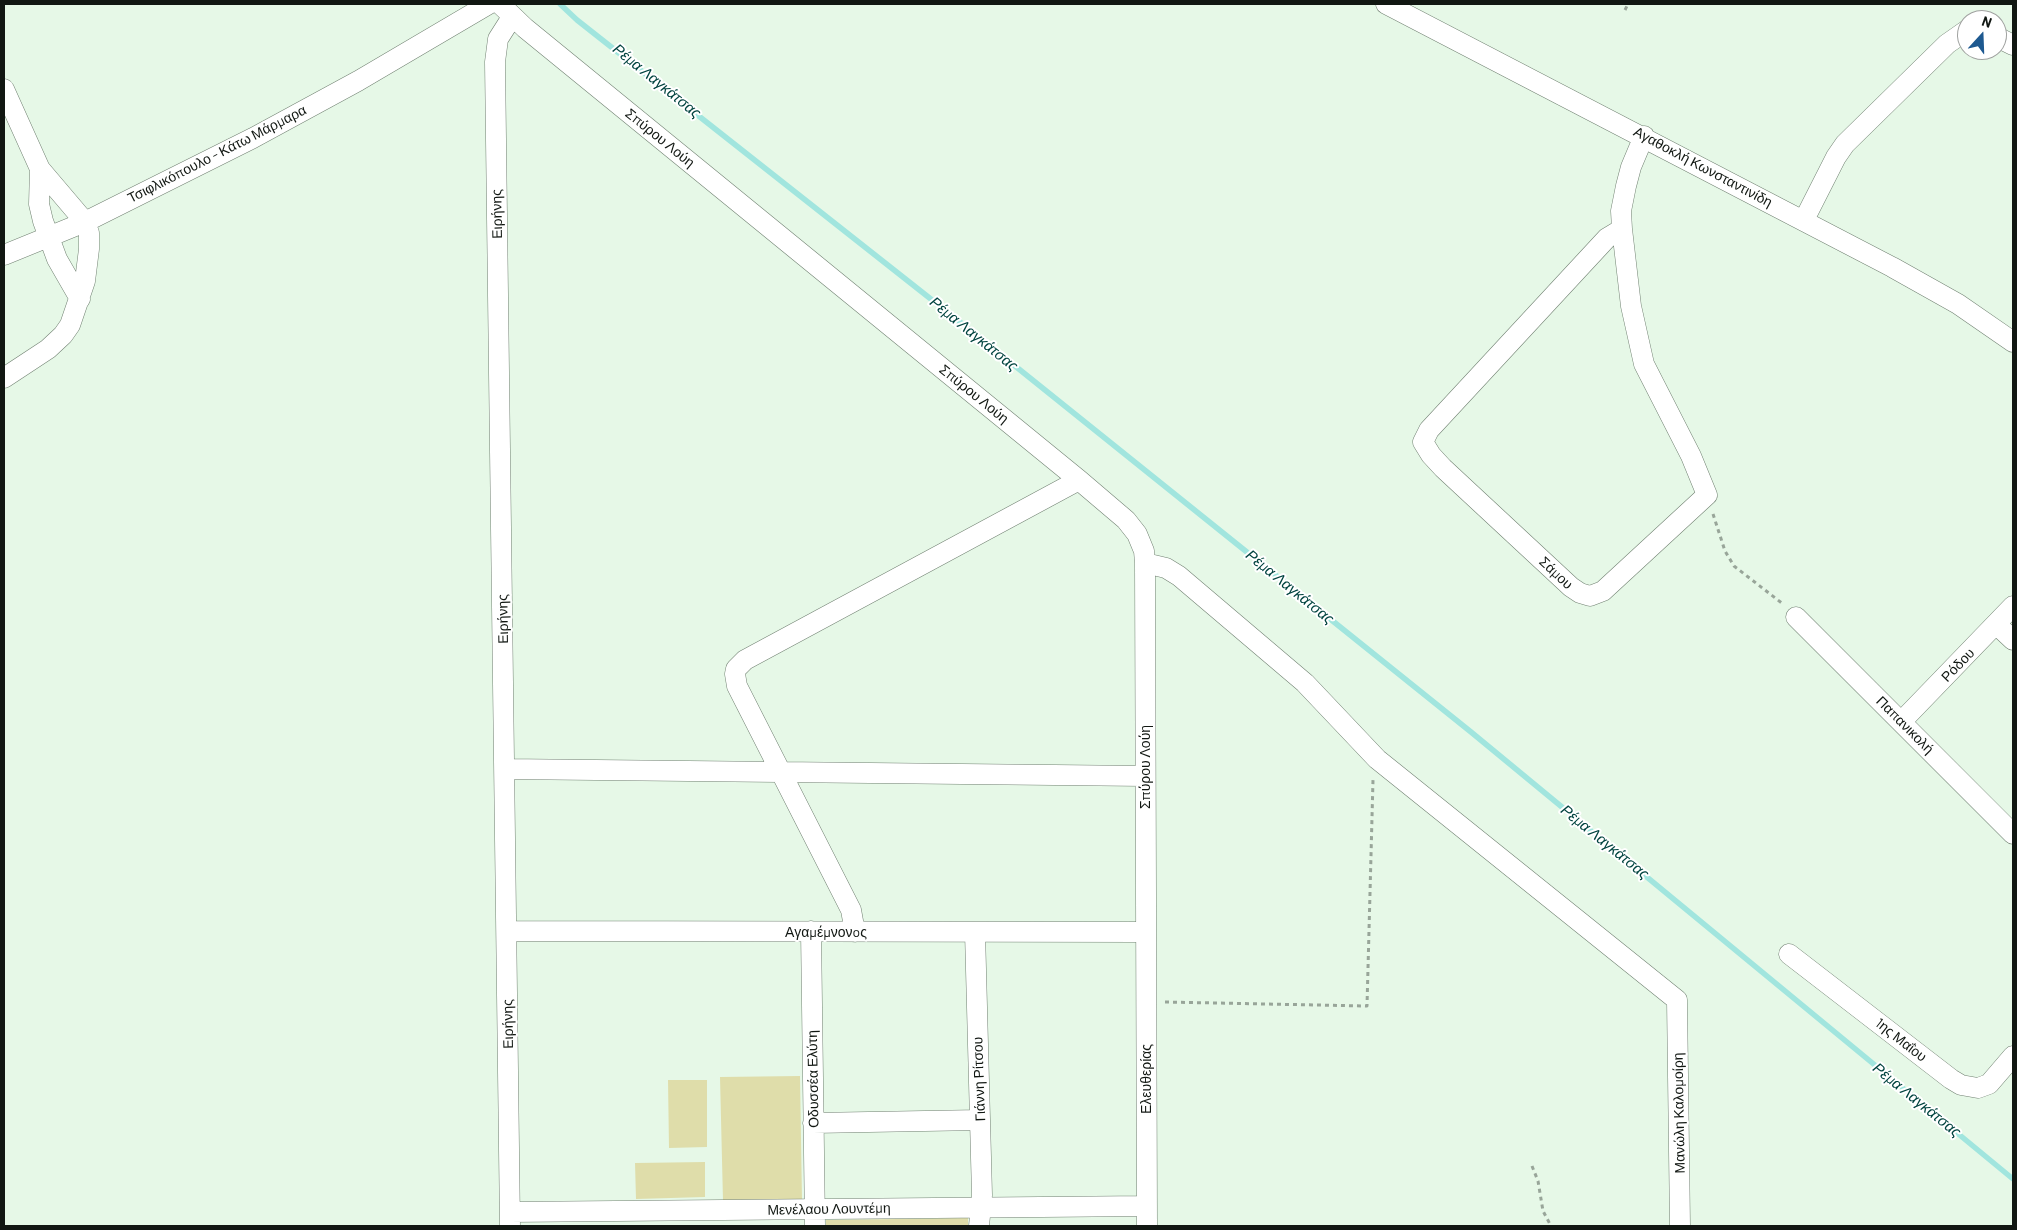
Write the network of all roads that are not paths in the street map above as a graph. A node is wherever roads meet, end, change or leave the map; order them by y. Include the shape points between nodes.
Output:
1 (489, 4) edge
2 (1386, 4) edge
3 (506, 10) edge
4 (1957, 37) edge
5 (4, 89) edge
6 (1644, 136) junction
7 (40, 170) junction
8 (1804, 220) junction
9 (85, 222) junction
10 (1622, 229) junction
11 (49, 238) junction
12 (4, 255) edge
13 (80, 299) junction
14 (2013, 342) edge
15 (4, 378) edge
16 (1079, 480) junction
17 (1145, 563) junction
18 (2013, 606) edge
19 (1796, 616) road end
20 (1997, 625) junction
21 (2013, 640) edge
22 (1901, 722) junction
23 (505, 769) junction
24 (782, 772) junction
25 (1145, 776) junction
26 (2013, 834) edge
27 (507, 931) junction
28 (811, 931) junction
29 (855, 932) junction
30 (975, 932) junction
31 (1146, 932) junction
32 (1789, 954) dead end
33 (2013, 1056) edge
34 (980, 1120) junction
35 (814, 1123) junction
36 (1147, 1216) edge
37 (980, 1217) edge
38 (815, 1218) edge
39 (510, 1219) edge
40 (636, 1219) edge
41 (1680, 1226) edge

1 - 9 street, Τσιφλικόπουλο - Κάτω Μάρμαρα via 253,138
2 - 6 street, Αγαθοκλή Κωνσταντινίδη
3 - 16 street, Σπύρου Λούη
3 - 23 street, Ειρήνης via 495,62
4 - 8 street via 1845,144
5 - 7 street
6 - 8 street, Αγαθοκλή Κωνσταντινίδη
6 - 10 street via 1626,186
7 - 9 street
7 - 11 street via 39,204
8 - 14 street, Αγαθοκλή Κωνσταντινίδη via 1958,304
9 - 11 street, Τσιφλικόπουλο - Κάτω Μάρμαρα
9 - 13 street via 89,249
10 - 10 street, Σάμου via 1607,238 1429,430 1423,442 1442,468 1571,587 1586,596 1597,595 1603,590 1707,495 1644,364 1632,306
11 - 12 street, Τσιφλικόπουλο - Κάτω Μάρμαρα
11 - 13 street
13 - 15 street via 63,335
16 - 17 street, Σπύρου Λούη via 1132,526 1142,545
16 - 24 street via 742,662 735,674 737,686
17 - 25 street, Σπύρου Λούη
17 - 41 street, Μανώλη Καλομοίρη via 1166,568 1194,589 1305,683 1377,759 1677,1000
18 - 20 street, Ρόδου
19 - 22 street, Παπανικολή
20 - 21 street
20 - 22 street, Ρόδου
22 - 26 street, Παπανικολή
23 - 24 street
23 - 27 street, Ειρήνης
24 - 25 street
24 - 29 street via 851,910
25 - 31 street, Σπύρου Λούη
27 - 28 street, Αγαμέμνονoς
27 - 39 street, Ειρήνης
28 - 29 street, Αγαμέμνονoς
28 - 35 street, Οδυσσέα Ελύτη
29 - 30 street, Αγαμέμνονoς
30 - 31 street, Αγαμέμνονoς
30 - 34 street, Γιάννη Ρίτσου
31 - 36 street, Ελευθερίας
32 - 33 street, 1ης Μαΐου via 1961,1085 1978,1088 1989,1084
34 - 35 street
34 - 37 street, Γιάννη Ρίτσου
35 - 38 street, Οδυσσέα Ελύτη
36 - 37 street, Μενέλαου Λουντέμη
37 - 38 street, Μενέλαου Λουντέμη
38 - 40 street, Μενέλαου Λουντέμη
39 - 40 street, Μενέλαου Λουντέμη

